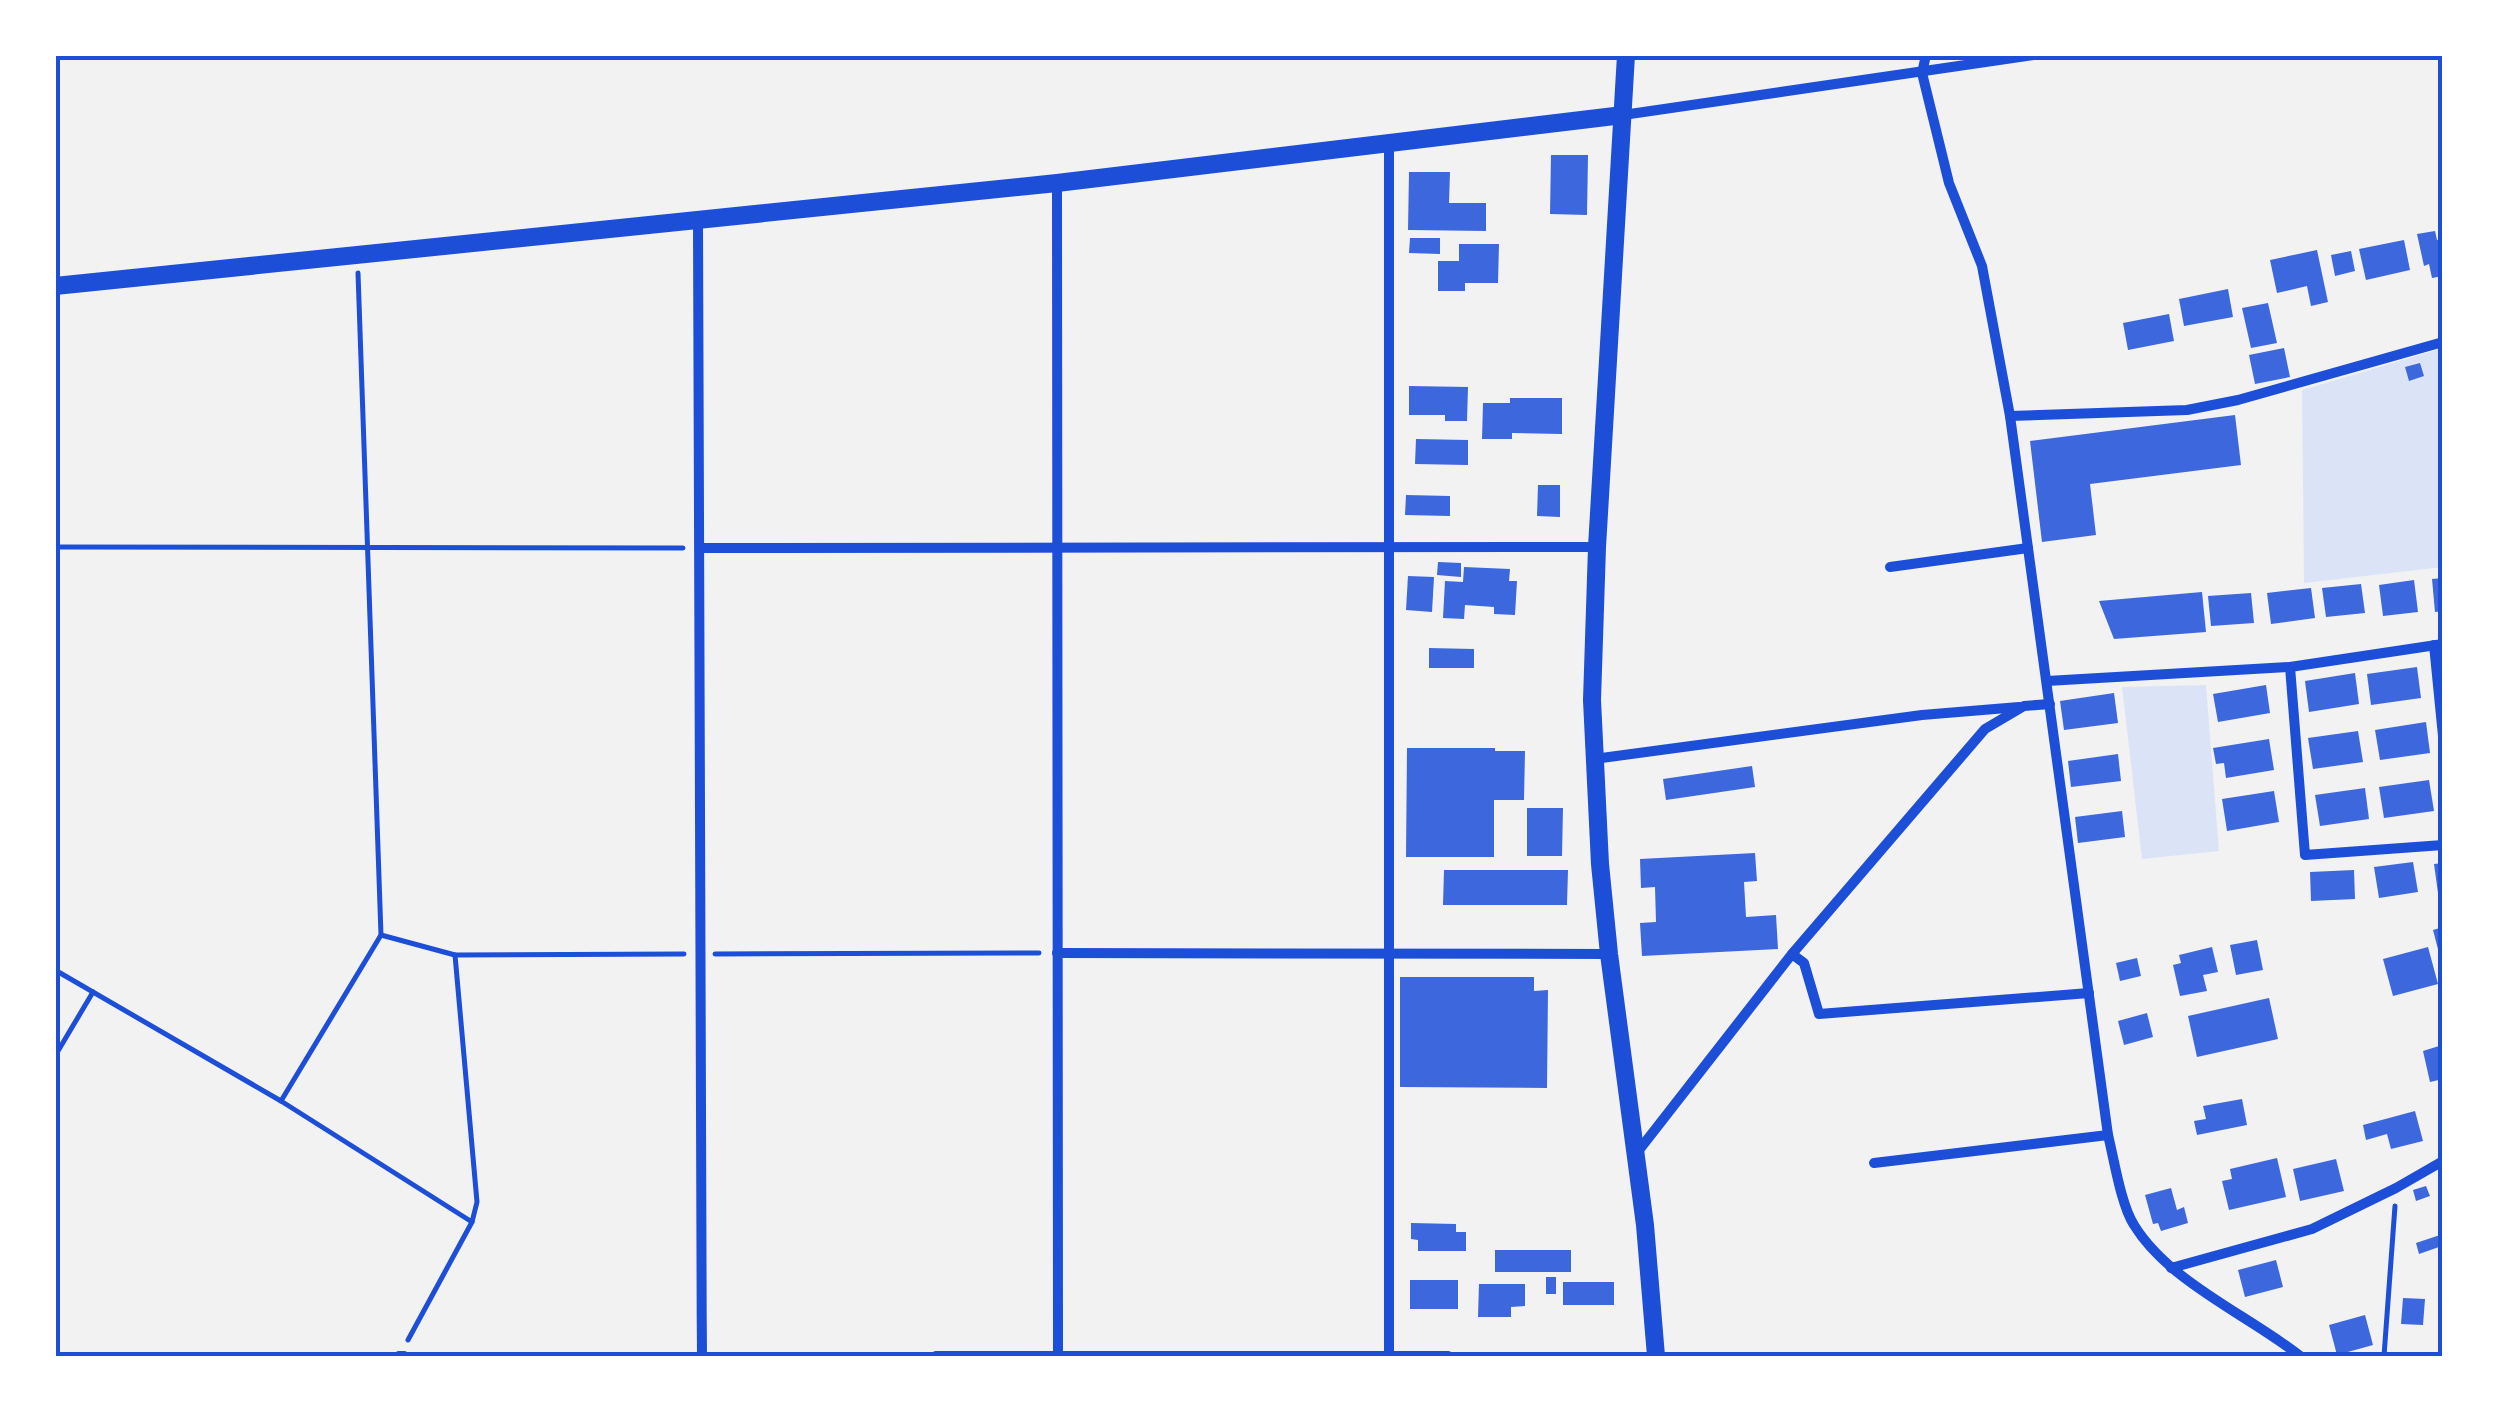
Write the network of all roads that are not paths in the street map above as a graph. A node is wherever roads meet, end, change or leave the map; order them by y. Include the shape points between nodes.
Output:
1 (1626, 55) edge
2 (1926, 55) edge
3 (2034, 55) edge
4 (1922, 72) junction
5 (1624, 115) junction
6 (1389, 143) junction
7 (1056, 183) junction
8 (698, 222) junction
9 (55, 286) edge
10 (2443, 342) edge
11 (2010, 416) junction
12 (1597, 547) junction
13 (701, 548) junction
14 (1389, 548) junction
15 (2028, 548) junction
16 (1059, 549) junction
17 (1890, 567) dead end
18 (2439, 644) edge
19 (2290, 667) junction
20 (2047, 681) junction
21 (2050, 704) junction
22 (2024, 706) junction
23 (2443, 736) edge
24 (1594, 760) junction
25 (2443, 845) edge
26 (1057, 953) junction
27 (1387, 954) junction
28 (1609, 954) junction
29 (1792, 954) junction
30 (2089, 993) junction
31 (2108, 1135) junction
32 (1636, 1155) junction
33 (2443, 1161) edge
34 (1874, 1162) dead end
35 (2171, 1268) junction
36 (1058, 1355) edge
37 (2294, 1355) edge
38 (702, 1356) edge
39 (936, 1356) edge
40 (1389, 1356) edge
41 (1448, 1356) edge
42 (1656, 1356) edge

1 - 5 street
2 - 4 street
3 - 4 street
4 - 5 street
4 - 11 street via 1949,183 1982,266
5 - 6 street
5 - 12 street
6 - 7 street
6 - 14 street
7 - 8 street
7 - 16 street
8 - 9 street
8 - 13 street
10 - 11 street via 2186,410
11 - 15 street
12 - 14 street
12 - 24 street
13 - 16 street
13 - 38 street
14 - 16 street
14 - 27 street
15 - 17 street
15 - 20 street
16 - 26 street
18 - 19 street
18 - 23 street
19 - 20 street
19 - 25 street via 2304,854
20 - 21 street
21 - 22 street
21 - 30 street
22 - 24 street
22 - 29 street via 1985,729
24 - 28 street
26 - 27 street
26 - 36 street
27 - 28 street
27 - 40 street
28 - 32 street
29 - 30 street via 1804,963 1819,1014
29 - 32 street
30 - 31 street
31 - 34 street
31 - 35 street via 2132,1224
32 - 42 street
33 - 35 street via 2312,1229
35 - 37 street
36 - 39 street
36 - 40 street
40 - 41 street

